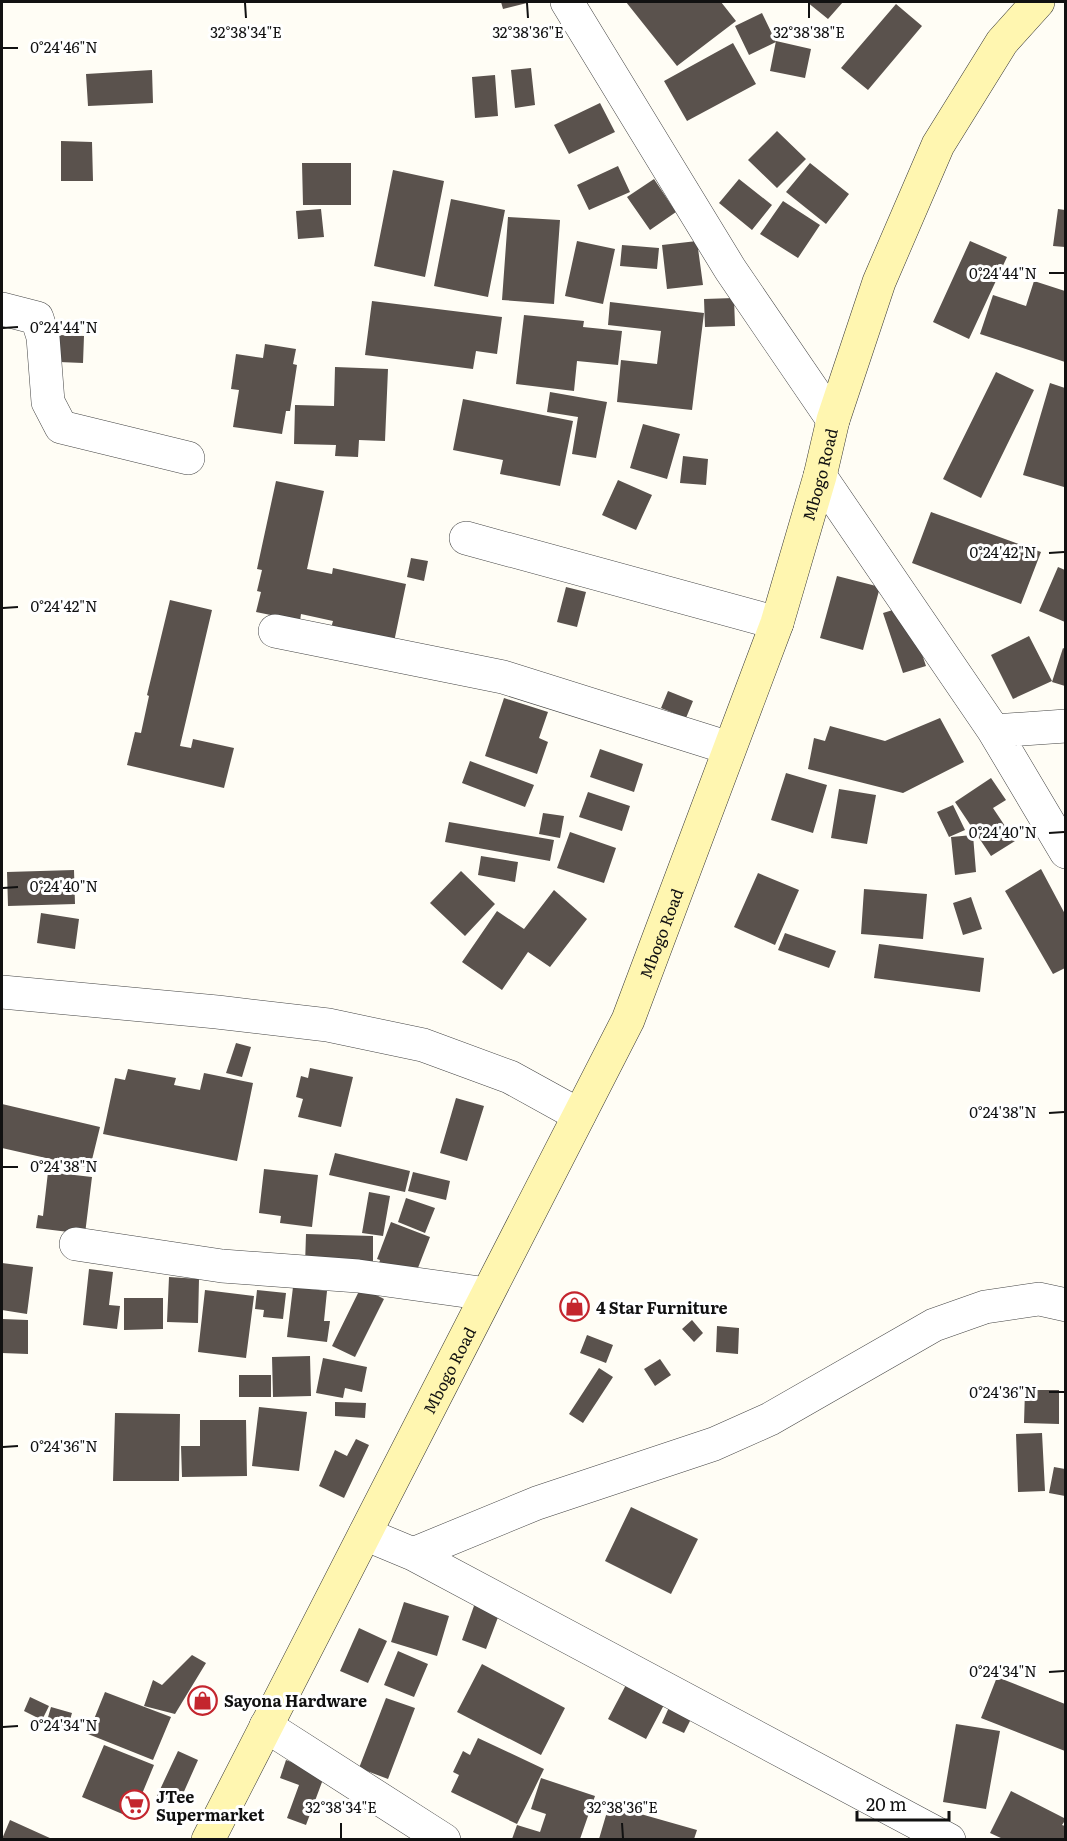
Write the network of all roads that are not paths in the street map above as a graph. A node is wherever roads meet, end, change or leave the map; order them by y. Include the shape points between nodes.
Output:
1 (567, 2) edge
2 (1038, 2) edge
3 (2, 309) edge
4 (833, 420) junction
5 (188, 458) dead end
6 (820, 476) junction
7 (466, 538) dead end
8 (777, 622) junction
9 (275, 631) dead end
10 (1065, 726) edge
11 (994, 731) junction
12 (729, 748) junction
13 (1065, 852) edge
14 (2, 992) edge
15 (579, 1115) junction
16 (76, 1244) dead end
17 (487, 1294) junction
18 (1065, 1305) edge
19 (365, 1534) junction
20 (413, 1554) junction
21 (266, 1725) junction
22 (208, 1839) edge
23 (444, 1839) edge
24 (949, 1839) edge

1 - 4 street via 730,270
2 - 4 main road, Mbogo Road via 1002,42 938,145 879,282
3 - 5 street via 37,318 43,337 48,402 61,427
4 - 6 main road, Mbogo Road
6 - 8 main road, Mbogo Road
6 - 11 street
7 - 8 street
8 - 12 main road, Mbogo Road
9 - 12 street via 503,677
10 - 11 street
11 - 13 street
12 - 15 main road, Mbogo Road via 628,1020
14 - 15 street via 328,1025 412,1043 510,1077
15 - 17 main road, Mbogo Road
16 - 17 street via 222,1266 358,1275
17 - 19 main road, Mbogo Road
18 - 20 street via 1028,1300 985,1307 934,1325 770,1419 714,1444 537,1503
19 - 20 street
19 - 21 main road, Mbogo Road
20 - 24 street
21 - 22 main road, Mbogo Road
21 - 23 street

